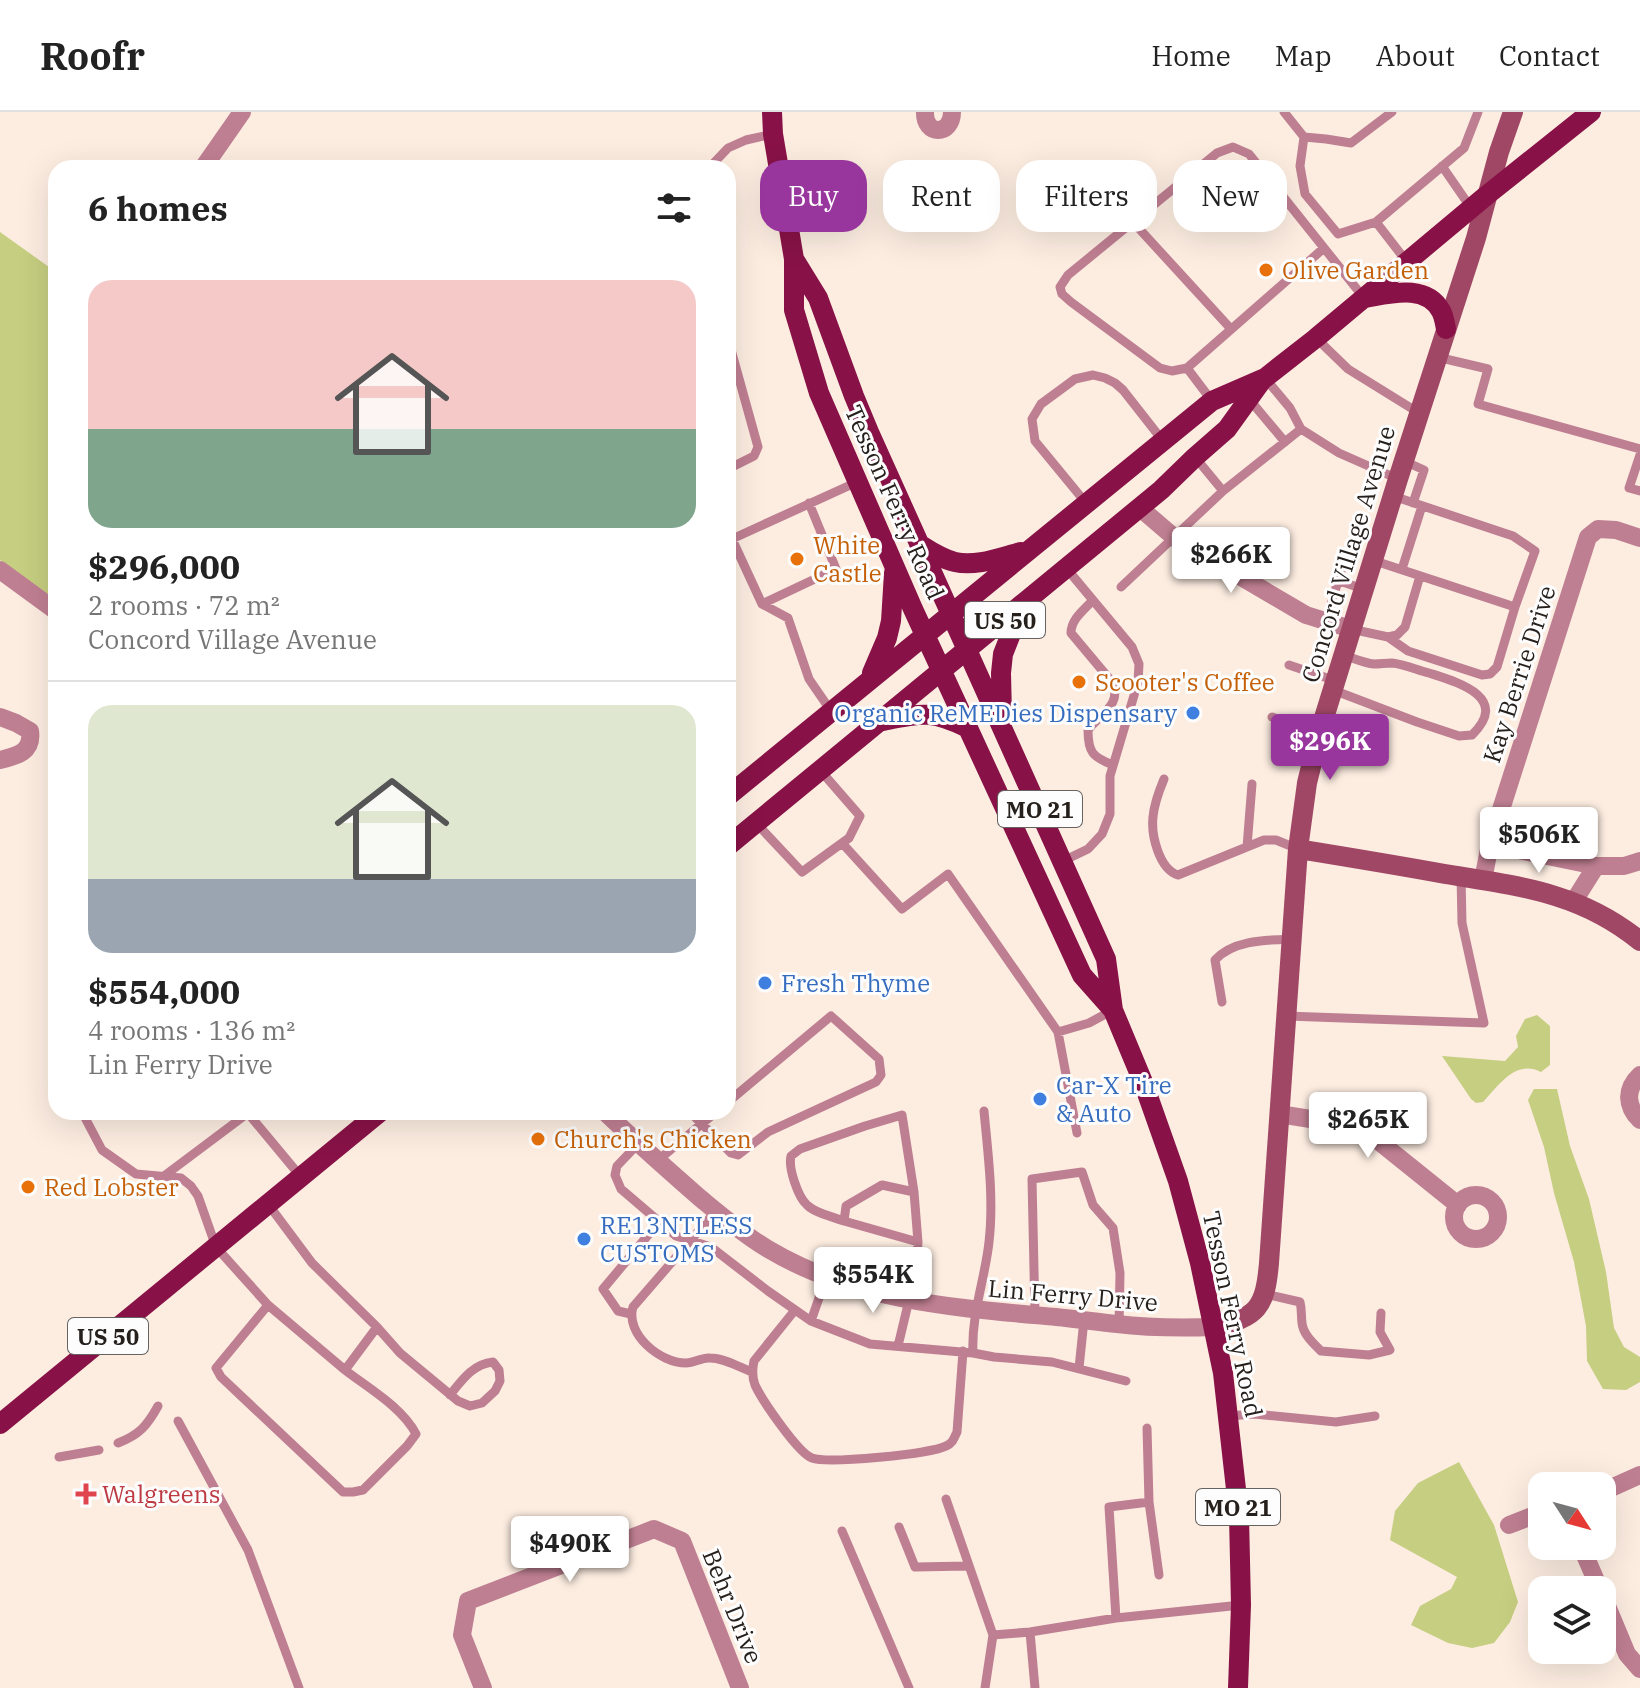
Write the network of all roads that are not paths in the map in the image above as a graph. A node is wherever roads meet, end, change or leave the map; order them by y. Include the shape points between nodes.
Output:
1 (242, 112) edge
2 (772, 112) edge
3 (925, 112) edge
4 (952, 112) edge
5 (1284, 112) edge
6 (1392, 112) edge
7 (1478, 112) edge
8 (1513, 112) edge
9 (1591, 112) edge
10 (773, 134) junction
11 (1304, 137) junction
12 (209, 160) edge
13 (717, 160) edge
14 (1442, 166) junction
15 (1157, 202) edge
16 (1479, 202) junction
17 (1376, 222) junction
18 (1121, 232) edge
19 (1142, 232) edge
20 (1324, 248) junction
21 (794, 259) junction
22 (1407, 262) junction
23 (1364, 298) junction
24 (1231, 329) junction
25 (1446, 329) junction
26 (1316, 338) junction
27 (1437, 357) junction
28 (736, 368) edge
29 (1187, 368) junction
30 (1265, 378) junction
31 (1249, 399) junction
32 (1212, 401) junction
33 (1419, 413) junction
34 (1301, 429) junction
35 (1163, 441) junction
36 (1285, 442) junction
37 (1640, 452) edge
38 (1195, 457) junction
39 (736, 465) edge
40 (1398, 479) junction
41 (857, 482) junction
42 (1223, 491) junction
43 (1640, 491) edge
44 (809, 503) junction
45 (1086, 503) junction
46 (1417, 505) junction
47 (1140, 508) junction
48 (736, 537) edge
49 (1175, 538) junction
50 (1640, 538) edge
51 (919, 544) junction
52 (736, 548) edge
53 (1029, 551) junction
54 (1345, 558) dead end
55 (1372, 560) junction
56 (895, 567) junction
57 (1067, 569) junction
58 (1402, 569) junction
59 (0, 570) edge
60 (1420, 576) junction
61 (1337, 580) junction
62 (1121, 587) dead end
63 (1363, 589) junction
64 (1093, 600) junction
65 (762, 604) junction
66 (48, 605) edge
67 (1023, 606) junction
68 (1515, 607) junction
69 (951, 614) junction
70 (1326, 621) junction
71 (1351, 629) junction
72 (925, 634) junction
73 (1388, 637) junction
74 (968, 650) junction
75 (1343, 655) junction
76 (1289, 665) dead end
77 (942, 671) junction
78 (868, 680) junction
79 (1334, 685) junction
80 (831, 711) junction
81 (0, 717) edge
82 (1272, 717) dead end
83 (879, 722) junction
84 (1002, 724) junction
85 (968, 728) junction
86 (1319, 734) junction
87 (0, 760) edge
88 (1113, 765) junction
89 (820, 770) junction
90 (1164, 779) dead end
91 (1252, 784) dead end
92 (736, 789) edge
93 (756, 823) junction
94 (736, 839) edge
95 (842, 843) junction
96 (1490, 844) junction
97 (1247, 847) junction
98 (1298, 849) junction
99 (1063, 861) junction
100 (1640, 861) edge
101 (1596, 866) junction
102 (1461, 876) junction
103 (1483, 880) junction
104 (1574, 901) junction
105 (1637, 932) edge
106 (1292, 939) junction
107 (1222, 1002) dead end
108 (1113, 1010) junction
109 (1286, 1016) junction
110 (1058, 1032) junction
111 (1640, 1075) edge
112 (736, 1095) edge
113 (984, 1111) dead end
114 (1279, 1114) junction
115 (86, 1120) edge
116 (238, 1120) edge
117 (253, 1120) edge
118 (370, 1120) edge
119 (613, 1120) edge
120 (697, 1120) edge
121 (706, 1120) edge
122 (1640, 1120) edge
123 (701, 1124) junction
124 (1077, 1133) dead end
125 (638, 1144) junction
126 (657, 1161) junction
127 (164, 1176) junction
128 (301, 1177) junction
129 (914, 1192) junction
130 (268, 1204) junction
131 (1458, 1205) dead end
132 (716, 1211) junction
133 (844, 1221) junction
134 (659, 1222) junction
135 (689, 1241) junction
136 (918, 1242) junction
137 (216, 1247) junction
138 (826, 1278) junction
139 (1265, 1294) junction
140 (908, 1301) junction
141 (268, 1305) junction
142 (795, 1310) junction
143 (976, 1310) junction
144 (1381, 1313) dead end
145 (631, 1314) junction
146 (1035, 1315) junction
147 (1084, 1320) junction
148 (811, 1321) junction
149 (1119, 1325) junction
150 (377, 1327) junction
151 (1214, 1327) junction
152 (898, 1346) junction
153 (968, 1352) junction
154 (1079, 1368) junction
155 (345, 1370) junction
156 (752, 1372) junction
157 (1126, 1381) dead end
158 (450, 1395) junction
159 (158, 1406) dead end
160 (1229, 1416) junction
161 (1375, 1416) dead end
162 (178, 1421) dead end
163 (0, 1424) edge
164 (1147, 1428) dead end
165 (118, 1443) dead end
166 (99, 1450) dead end
167 (59, 1457) dead end
168 (1640, 1475) edge
169 (1616, 1486) edge
170 (946, 1499) dead end
171 (1149, 1502) junction
172 (1528, 1518) edge
173 (1509, 1525) dead end
174 (899, 1527) dead end
175 (842, 1531) dead end
176 (969, 1566) junction
177 (1159, 1575) dead end
178 (1241, 1605) junction
179 (1116, 1618) junction
180 (1616, 1628) edge
181 (1030, 1632) junction
182 (993, 1635) junction
183 (1640, 1669) edge
184 (299, 1688) edge
185 (483, 1688) edge
186 (740, 1688) edge
187 (909, 1688) edge
188 (985, 1688) edge
189 (1035, 1688) edge
190 (1238, 1688) edge

1 - 12 street
2 - 10 main road, Tesson Ferry Road / MO 21
3 - 4 street via 926,123 939,130 950,125
5 - 11 lane
6 - 11 lane via 1351,143
7 - 14 lane via 1464,148
8 - 16 street, Concord Village Avenue
9 - 16 main road, US 50
10 - 13 lane via 728,148
10 - 21 main road, Tesson Ferry Road / MO 21
11 - 17 lane via 1300,166 1305,194 1338,234
14 - 16 lane
14 - 17 lane
15 - 20 lane via 1217,153 1233,147 1249,154
16 - 22 main road, US 50
16 - 25 street, Concord Village Avenue via 1476,238
17 - 22 lane
18 - 29 lane via 1068,275 1060,287 1062,294 1160,368
19 - 24 lane
20 - 23 lane
20 - 24 lane
21 - 41 main road, Tesson Ferry Road / MO 21 via 794,310 819,393
21 - 51 main road, Tesson Ferry Road / MO 21 via 818,298
22 - 23 main road, US 50
23 - 25 main road via 1420,294 1441,310
23 - 26 main road, US 50
24 - 29 lane
25 - 27 street, Concord Village Avenue
26 - 30 main road, US 50
26 - 33 lane via 1348,369
27 - 33 street, Concord Village Avenue
27 - 37 lane via 1488,369 1478,404
28 - 39 lane via 758,447 750,459
29 - 32 lane
30 - 31 main road, US 50
30 - 32 main road, US 50
30 - 34 lane
31 - 36 lane
31 - 38 main road, US 50 via 1227,429
32 - 35 main road, US 50
33 - 40 street, Concord Village Avenue
34 - 36 lane
34 - 40 lane
35 - 45 main road, US 50
35 - 45 lane via 1123,390 1105,378 1075,379 1041,404 1032,419 1035,441
36 - 42 lane
37 - 43 lane via 1629,488
38 - 42 lane
38 - 47 main road, US 50
40 - 46 lane
40 - 46 lane via 1424,470
40 - 55 street, Concord Village Avenue
41 - 44 lane
41 - 56 main road, Tesson Ferry Road / MO 21
42 - 49 lane
44 - 48 lane
44 - 65 lane via 836,569
45 - 53 main road, US 50
46 - 58 lane
46 - 68 lane via 1513,536 1535,551
47 - 49 street
47 - 57 main road, US 50
49 - 62 lane
49 - 70 street via 1306,615
50 - 96 street, Kay Berrie Drive via 1598,529 1588,537
51 - 53 main road via 956,563
51 - 69 main road, Tesson Ferry Road / MO 21
52 - 65 lane
53 - 69 main road, US 50
54 - 61 lane
55 - 58 lane
55 - 63 street, Concord Village Avenue
56 - 72 main road, Tesson Ferry Road / MO 21
56 - 78 main road via 887,638
57 - 64 lane
57 - 67 main road, US 50
58 - 60 lane
59 - 66 street
60 - 68 lane
60 - 73 lane via 1405,627
61 - 63 lane
61 - 70 lane
63 - 71 street, Concord Village Avenue
64 - 88 lane via 1132,647 1139,664
64 - 88 lane via 1071,633 1116,691 1110,708 1088,730 1090,750
65 - 80 lane via 788,618 809,679
67 - 74 main road, US 50
67 - 84 main road via 1003,654
68 - 73 lane via 1497,667 1490,674 1408,651
69 - 72 main road, US 50
69 - 74 main road, Tesson Ferry Road / MO 21
70 - 71 street
71 - 73 lane
71 - 75 street, Concord Village Avenue
72 - 77 main road, Tesson Ferry Road / MO 21
72 - 78 main road, US 50
74 - 77 main road, US 50
74 - 84 main road, Tesson Ferry Road / MO 21
75 - 79 street, Concord Village Avenue
75 - 79 lane via 1373,664 1395,663 1460,683 1481,697 1483,718 1472,735 1459,736
76 - 79 lane
77 - 83 main road, US 50
77 - 85 main road, Tesson Ferry Road / MO 21
78 - 80 main road, US 50
79 - 86 street, Concord Village Avenue
80 - 92 main road, US 50
81 - 87 street via 30,731 32,741 17,756
82 - 86 lane
83 - 85 main road via 927,714
83 - 89 main road, US 50
84 - 99 main road, Tesson Ferry Road / MO 21
85 - 108 main road, Tesson Ferry Road / MO 21 via 1082,975
86 - 98 street, Concord Village Avenue
88 - 99 lane via 1110,814 1102,834 1088,849
89 - 93 main road, US 50
89 - 95 lane via 860,816
90 - 97 lane via 1153,833 1168,870 1178,875
91 - 97 lane
93 - 94 main road, US 50
93 - 95 lane via 802,872
95 - 110 lane via 902,909 948,874
96 - 101 street
96 - 103 street, Kay Berrie Drive
97 - 98 lane via 1276,840
98 - 102 street
98 - 106 street, Concord Village Avenue
99 - 108 main road, Tesson Ferry Road / MO 21 via 1106,959
100 - 101 street
101 - 104 street
102 - 103 street
102 - 109 lane via 1462,923 1484,1023
103 - 104 street
104 - 105 street
106 - 107 lane via 1258,940 1222,952 1215,960
106 - 109 street, Concord Village Avenue
108 - 110 lane
108 - 151 main road, Tesson Ferry Road / MO 21 via 1178,1181
109 - 114 street, Concord Village Avenue
110 - 124 lane
111 - 122 street via 1628,1094
112 - 123 lane via 831,1016 879,1059 881,1075 876,1082 768,1132 738,1155
113 - 143 lane via 990,1240
114 - 131 street via 1361,1127
114 - 139 street, Concord Village Avenue
115 - 127 lane via 102,1150 136,1174
116 - 127 lane
117 - 128 lane
118 - 128 main road, US 50
119 - 125 street, Lin Ferry Drive
120 - 123 lane
121 - 123 lane
123 - 126 lane
125 - 126 street, Lin Ferry Drive
125 - 134 lane via 615,1175 621,1189
126 - 132 street, Lin Ferry Drive
127 - 137 lane via 181,1178 191,1186
128 - 130 main road, US 50
129 - 133 lane via 882,1185 846,1206
129 - 133 lane via 902,1115 800,1149 789,1164 807,1205
129 - 136 lane
130 - 137 main road, US 50
130 - 150 lane via 312,1263
132 - 135 lane
132 - 138 street, Lin Ferry Drive via 751,1239
133 - 136 lane
134 - 135 lane
134 - 145 lane via 603,1289 618,1311
135 - 142 lane via 711,1247
135 - 145 lane
136 - 140 lane
137 - 141 lane
137 - 163 main road, US 50
138 - 140 street, Lin Ferry Drive
138 - 148 lane
139 - 144 lane via 1300,1302 1302,1326 1321,1351 1369,1355 1390,1350 1380,1332
139 - 151 street via 1244,1319
140 - 143 street, Lin Ferry Drive
140 - 152 lane
141 - 155 lane
141 - 155 lane via 216,1368 343,1492 353,1492 363,1490 416,1434 392,1406
142 - 148 lane
142 - 156 lane via 754,1361
143 - 146 street, Lin Ferry Drive
143 - 153 lane
145 - 156 lane via 633,1327 647,1346 673,1362 689,1364 708,1357
146 - 147 street, Lin Ferry Drive
146 - 149 lane via 1032,1179 1082,1172 1093,1205 1113,1228 1120,1273
147 - 149 street, Lin Ferry Drive
147 - 154 lane
148 - 152 lane via 870,1344
149 - 151 street, Lin Ferry Drive
150 - 155 lane
150 - 158 lane
151 - 160 main road, Tesson Ferry Road / MO 21
152 - 153 lane
153 - 154 lane
153 - 156 lane via 952,1443 841,1460 811,1458 795,1445 755,1385
154 - 157 lane
158 - 158 lane via 470,1406 482,1403 495,1391 499,1370 493,1362 474,1368
159 - 165 lane via 147,1425
160 - 161 lane via 1336,1422
160 - 178 main road, Tesson Ferry Road / MO 21
162 - 184 lane via 248,1550
164 - 171 lane
166 - 167 lane
168 - 169 street
170 - 176 lane
171 - 177 lane
171 - 179 lane via 1109,1507
172 - 173 street
174 - 176 lane via 915,1567
175 - 187 lane
176 - 182 lane
178 - 179 lane
178 - 190 main road, Tesson Ferry Road / MO 21
179 - 181 lane
180 - 183 street
181 - 182 lane
181 - 189 lane
182 - 188 lane
185 - 186 street, Behr Drive via 462,1635 468,1601 654,1529 682,1541

